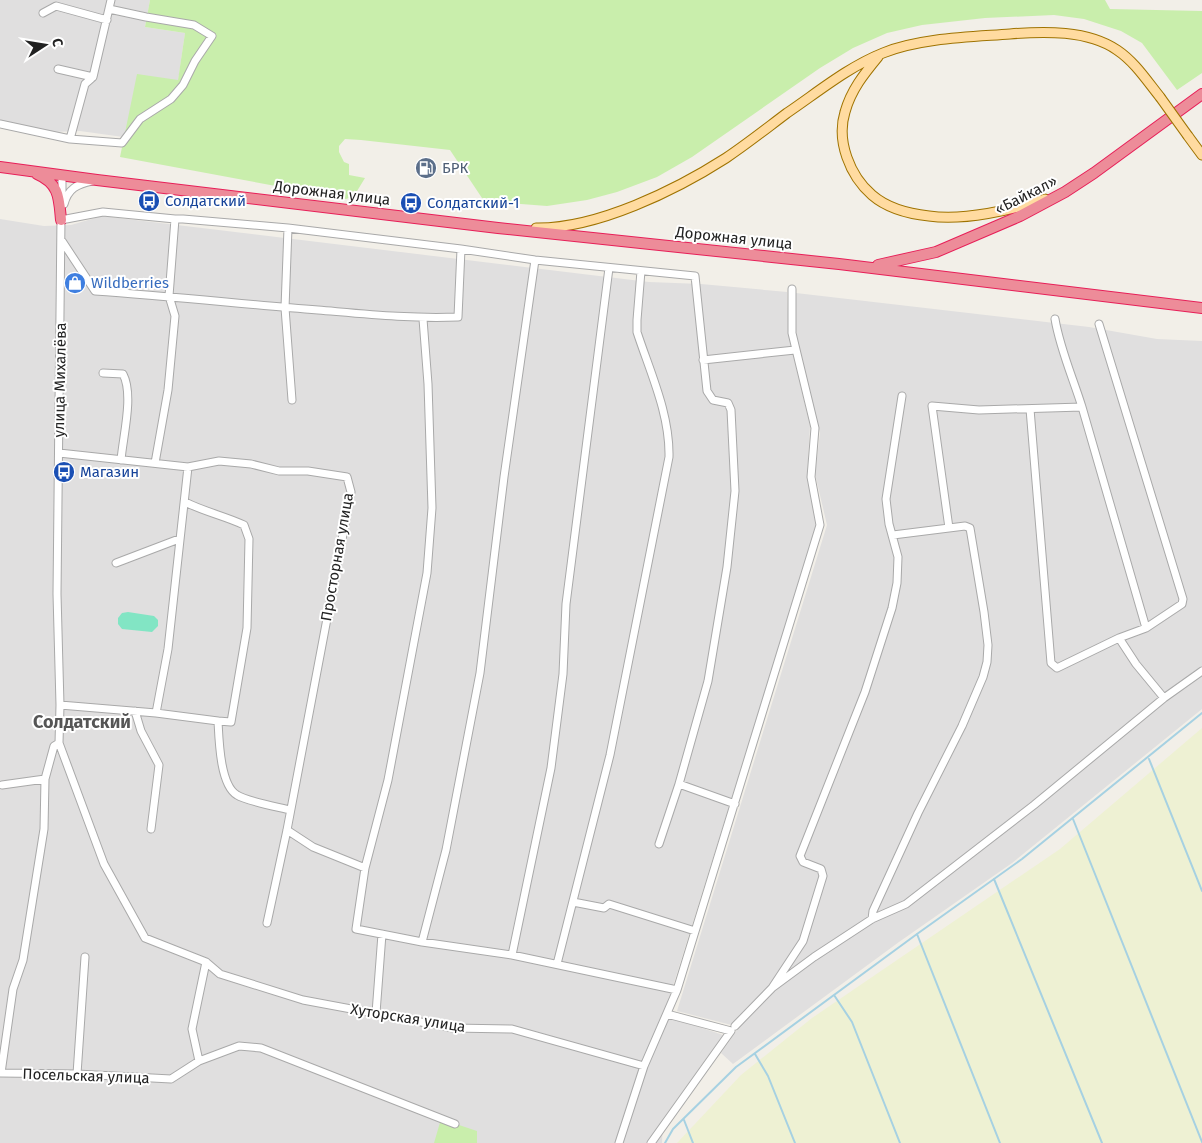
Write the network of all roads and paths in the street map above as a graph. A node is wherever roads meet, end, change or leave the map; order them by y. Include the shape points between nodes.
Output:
1 (111, 0) edge
2 (56, 3) edge
3 (109, 9) junction
4 (43, 13) dead end
5 (106, 20) junction
6 (882, 53) junction
7 (58, 69) dead end
8 (93, 77) junction
9 (1202, 94) edge
10 (0, 124) edge
11 (70, 138) junction
12 (1202, 155) edge
13 (0, 167) edge
14 (30, 171) junction
15 (62, 176) junction
16 (98, 180) junction
17 (1065, 192) junction
18 (175, 219) junction
19 (61, 220) junction
20 (288, 228) junction
21 (498, 228) junction
22 (62, 241) junction
23 (461, 249) junction
24 (535, 260) junction
25 (839, 264) junction
26 (608, 268) junction
27 (642, 271) junction
28 (792, 288) dead end
29 (169, 296) junction
30 (285, 308) junction
31 (1202, 308) edge
32 (423, 319) junction
33 (1055, 319) dead end
34 (1099, 324) dead end
35 (795, 350) junction
36 (703, 360) junction
37 (103, 373) dead end
38 (902, 396) dead end
39 (292, 400) dead end
40 (1082, 407) junction
41 (1030, 409) junction
42 (59, 453) junction
43 (121, 460) junction
44 (155, 463) junction
45 (188, 467) junction
46 (185, 502) junction
47 (949, 528) junction
48 (893, 536) junction
49 (179, 539) junction
50 (116, 563) dead end
51 (1146, 628) junction
52 (1119, 638) junction
53 (1202, 671) edge
54 (1164, 698) junction
55 (60, 705) junction
56 (135, 711) junction
57 (156, 713) junction
58 (218, 721) junction
59 (59, 743) junction
60 (45, 779) junction
61 (679, 784) junction
62 (2, 785) dead end
63 (735, 804) junction
64 (290, 810) junction
65 (151, 829) dead end
66 (286, 830) junction
67 (660, 844) dead end
68 (365, 868) junction
69 (573, 902) junction
70 (872, 919) junction
71 (267, 923) dead end
72 (695, 930) junction
73 (382, 934) junction
74 (422, 942) junction
75 (512, 955) junction
76 (85, 957) dead end
77 (206, 962) junction
78 (557, 964) junction
79 (772, 988) junction
80 (677, 990) junction
81 (376, 1013) junction
82 (668, 1014) junction
83 (734, 1026) dead end
84 (199, 1061) junction
85 (644, 1066) junction
86 (0, 1073) edge
87 (77, 1074) junction
88 (456, 1124) dead end
89 (619, 1143) edge
90 (651, 1143) edge

1 - 3 street
2 - 4 street
2 - 5 street
3 - 5 street
3 - 11 street via 194,25 212,36 183,85 171,99 140,119 122,143
5 - 8 street
6 - 12 main road, bridge via 920,43 1025,33 1080,36 1099,41 1130,61
6 - 17 main road via 856,85 842,127 848,162 872,196 911,213 951,217 1020,207
6 - 21 main road via 831,82 725,158 667,191 621,211 567,226
7 - 8 street
8 - 11 street via 84,84
9 - 17 highway, «Байкал»
10 - 11 street
13 - 14 highway, Дорожная улица
14 - 15 highway, Дорожная улица
14 - 19 highway via 54,185
15 - 16 highway, Дорожная улица
15 - 19 street, улица Михалёва
16 - 19 street via 72,188 64,202
16 - 21 highway, Дорожная улица
17 - 25 highway, «Байкал» via 1020,216 936,252 886,265
18 - 19 street via 103,212
18 - 20 street
18 - 29 street
19 - 22 street, улица Михалёва
20 - 23 street
20 - 30 street
21 - 25 highway, Дорожная улица
22 - 29 street via 95,291
22 - 42 street, улица Михалёва
23 - 24 street
23 - 32 street via 458,317
24 - 26 street
24 - 74 street via 480,674 446,850
25 - 31 highway
26 - 27 street
26 - 75 street via 566,604 563,674 551,768
27 - 36 street via 695,276
27 - 69 street via 638,332 665,418 670,439 669,457 610,755
28 - 35 street
29 - 30 street
29 - 44 street via 175,316 168,390
30 - 32 street
30 - 39 street
32 - 68 street via 432,508 427,572 388,780
33 - 40 street via 1058,339
34 - 51 street via 1182,595 1182,604
35 - 36 street
35 - 63 street via 815,428 811,477 820,525
36 - 61 street via 709,396 728,403 731,410 735,492 727,567 708,681
37 - 43 street via 123,374 127,382
38 - 48 street via 886,499
40 - 41 street
40 - 51 street
41 - 47 street via 978,410 932,406
41 - 52 street via 1051,663 1057,668
42 - 43 street, Просторная улица
42 - 55 street, улица Михалёва via 57,594
43 - 44 street, Просторная улица
44 - 45 street, Просторная улица
45 - 46 street
45 - 64 street, Просторная улица via 219,461 347,477 351,492
46 - 49 street
46 - 58 street via 244,525 249,539 247,628 231,722
47 - 48 street
47 - 70 street via 970,528 984,612 987,662 962,726 910,831
48 - 79 street via 898,557 892,608 865,692 800,856 803,862 821,869 823,876 803,942
49 - 50 street
49 - 57 street via 168,649
51 - 52 street
52 - 54 street
53 - 54 street
54 - 70 street via 1034,805 906,904
55 - 56 street
55 - 59 street, улица Михалёва
56 - 57 street
56 - 65 street via 141,732 159,765
57 - 58 street
58 - 64 street via 220,754 228,787 238,796
59 - 60 street via 54,746
59 - 77 street, Хуторская улица via 104,864 145,938
60 - 62 street
60 - 86 street via 44,828 23,960 13,989
61 - 63 street
61 - 67 street
63 - 72 street
64 - 66 street, Просторная улица
66 - 68 street via 313,847
66 - 71 street, Просторная улица
68 - 73 street via 356,929
69 - 72 street via 604,908 608,904
69 - 78 street
70 - 79 street
72 - 80 street
73 - 74 street
73 - 81 street
74 - 75 street
75 - 78 street
76 - 87 street
77 - 81 street, Хуторская улица via 220,974 303,1000
77 - 84 street via 192,1029
78 - 80 street
79 - 83 street
80 - 82 street
81 - 85 street, Хуторская улица via 453,1028 512,1029
82 - 85 street
82 - 90 street via 731,1031
84 - 87 street, Посельская улица via 171,1080
84 - 88 street via 239,1046 261,1048
85 - 89 street
86 - 87 street, Посельская улица

